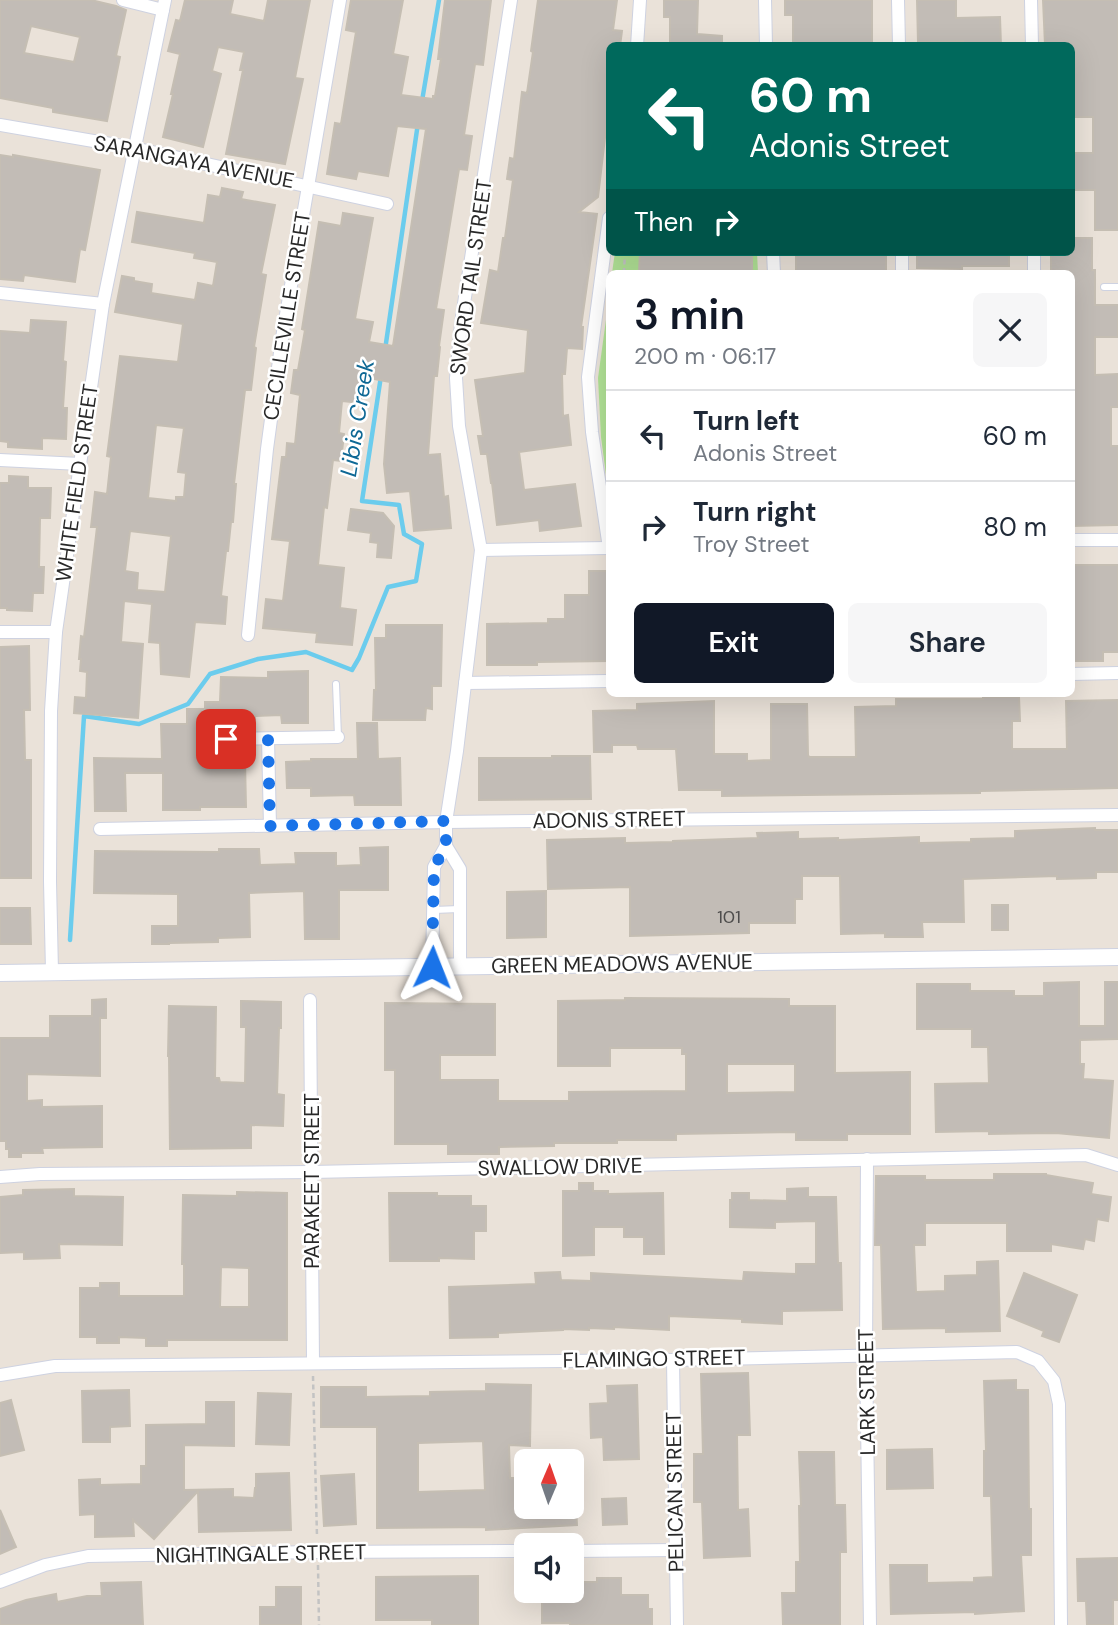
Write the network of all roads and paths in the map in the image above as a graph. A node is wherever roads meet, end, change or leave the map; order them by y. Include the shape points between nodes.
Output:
1 (123, 0) edge
2 (340, 0) edge
3 (511, 0) edge
4 (640, 0) edge
5 (765, 0) edge
6 (898, 0) edge
7 (1031, 0) edge
8 (164, 5) edge
9 (637, 42) edge
10 (766, 42) edge
11 (899, 42) edge
12 (1032, 42) edge
13 (0, 125) edge
14 (134, 148) junction
15 (308, 185) junction
16 (387, 204) dead end
17 (606, 241) edge
18 (1104, 287) dead end
19 (1118, 287) edge
20 (0, 293) edge
21 (103, 304) junction
22 (0, 460) edge
23 (80, 464) junction
24 (606, 528) edge
25 (1075, 540) edge
26 (1118, 540) edge
27 (606, 548) edge
28 (481, 550) junction
29 (0, 632) edge
30 (56, 632) junction
31 (248, 635) dead end
32 (1118, 673) edge
33 (1075, 674) edge
34 (606, 681) edge
35 (465, 683) junction
36 (336, 684) dead end
37 (338, 737) joint
38 (226, 739) dead end
39 (268, 739) junction
40 (1118, 815) edge
41 (446, 821) junction
42 (270, 826) junction
43 (100, 829) dead end
44 (446, 846) junction
45 (459, 909) junction
46 (434, 910) junction
47 (1118, 957) edge
48 (460, 966) junction
49 (432, 967) junction
50 (52, 972) junction
51 (0, 973) edge
52 (310, 1000) dead end
53 (867, 1159) junction
54 (1118, 1165) edge
55 (312, 1172) junction
56 (0, 1177) edge
57 (866, 1355) junction
58 (673, 1360) junction
59 (313, 1362) junction
60 (0, 1375) edge
61 (676, 1550) junction
62 (514, 1551) edge
63 (584, 1551) edge
64 (318, 1552) junction
65 (0, 1582) edge
66 (319, 1625) edge
67 (677, 1625) edge
68 (870, 1625) edge
69 (1061, 1625) edge

1 - 8 street
2 - 15 street, CECILLEVILLE STREET
3 - 28 street, SWORD TAIL STREET via 456,378 459,426
4 - 9 street
5 - 10 street
6 - 11 street
7 - 12 street
8 - 14 street, WHITE FIELD STREET
13 - 14 street, SARANGAYA AVENUE
14 - 15 street, SARANGAYA AVENUE
14 - 21 street, WHITE FIELD STREET
15 - 16 street, SARANGAYA AVENUE
15 - 31 street, CECILLEVILLE STREET via 268,437
17 - 24 street via 588,377
18 - 19 lane
20 - 21 street
21 - 23 street, WHITE FIELD STREET
22 - 23 street
23 - 30 street, WHITE FIELD STREET
25 - 26 street
27 - 28 street
28 - 35 street, SWORD TAIL STREET
29 - 30 street
30 - 50 street, WHITE FIELD STREET via 51,724
32 - 33 street
34 - 35 street
35 - 41 street, SWORD TAIL STREET
36 - 37 lane
37 - 39 street
38 - 39 street
39 - 42 street
40 - 41 street, ADONIS STREET
41 - 42 street, ADONIS STREET
41 - 44 street, SWORD TAIL STREET
42 - 43 street, ADONIS STREET
44 - 45 street, SWORD TAIL STREET via 460,869
44 - 46 street, SWORD TAIL STREET via 434,867
45 - 46 lane
45 - 48 street, SWORD TAIL STREET
46 - 49 street, SWORD TAIL STREET
47 - 48 street, GREEN MEADOWS AVENUE
48 - 49 street, GREEN MEADOWS AVENUE
49 - 50 street, GREEN MEADOWS AVENUE
50 - 51 street, GREEN MEADOWS AVENUE
52 - 55 street, PARAKEET STREET
53 - 54 street, SWALLOW DRIVE via 1086,1155
53 - 55 street, SWALLOW DRIVE
53 - 57 street, LARK STREET
55 - 56 street, SWALLOW DRIVE
55 - 59 street, PARAKEET STREET
57 - 58 street, FLAMINGO STREET
57 - 68 street, LARK STREET
57 - 69 street, FLAMINGO STREET via 1017,1352 1038,1361 1054,1381 1059,1404
58 - 59 street, FLAMINGO STREET
58 - 61 street, PELICAN STREET
59 - 60 street, FLAMINGO STREET via 55,1366
59 - 64 path
61 - 63 street
61 - 67 street, PELICAN STREET
62 - 64 street, NIGHTINGALE STREET
64 - 65 street, NIGHTINGALE STREET via 89,1556 45,1565
64 - 66 path

